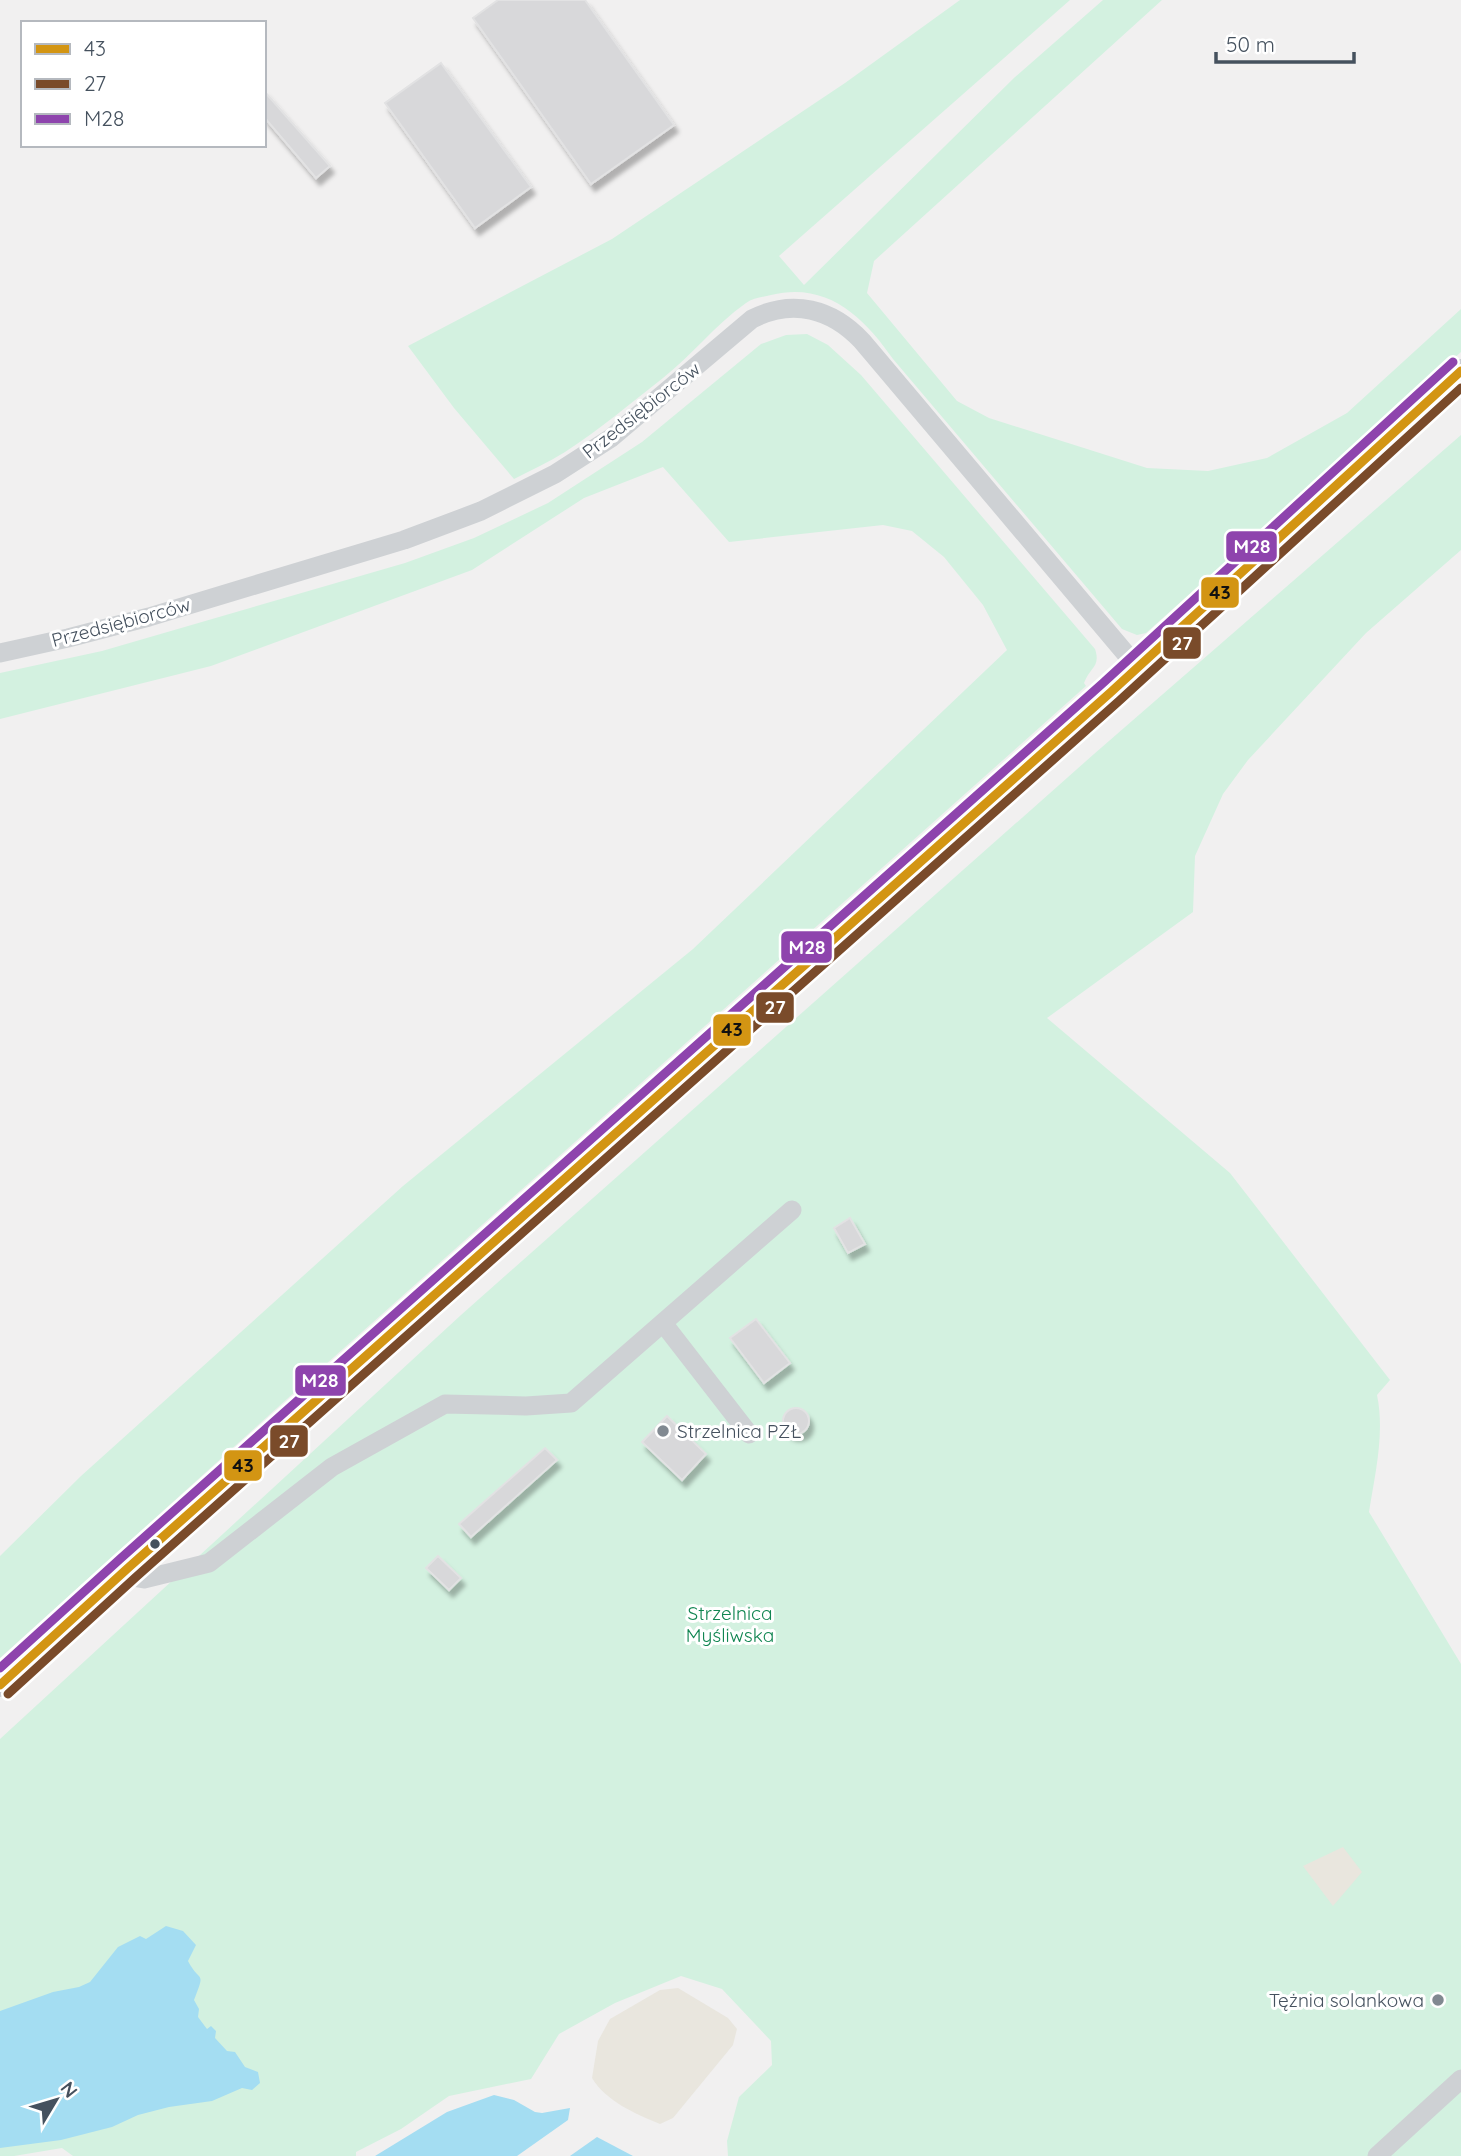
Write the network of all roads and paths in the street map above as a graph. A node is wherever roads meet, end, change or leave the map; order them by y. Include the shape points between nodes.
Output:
1 (1461, 371) edge
2 (0, 653) edge
3 (1137, 667) junction
4 (792, 1210) dead end
5 (663, 1323) junction
6 (749, 1434) dead end
7 (120, 1575) junction
8 (0, 1685) edge
9 (1461, 2080) edge
10 (1377, 2156) edge

1 - 3 main road
2 - 3 street, Przedsiębiorców via 149,617 404,540 481,511 555,474 611,438 752,319 772,310 798,308 829,315 857,336
3 - 7 main road
4 - 5 street
5 - 6 street
5 - 7 street via 571,1403 445,1404 332,1467 209,1563 144,1579
7 - 8 main road
9 - 10 street

